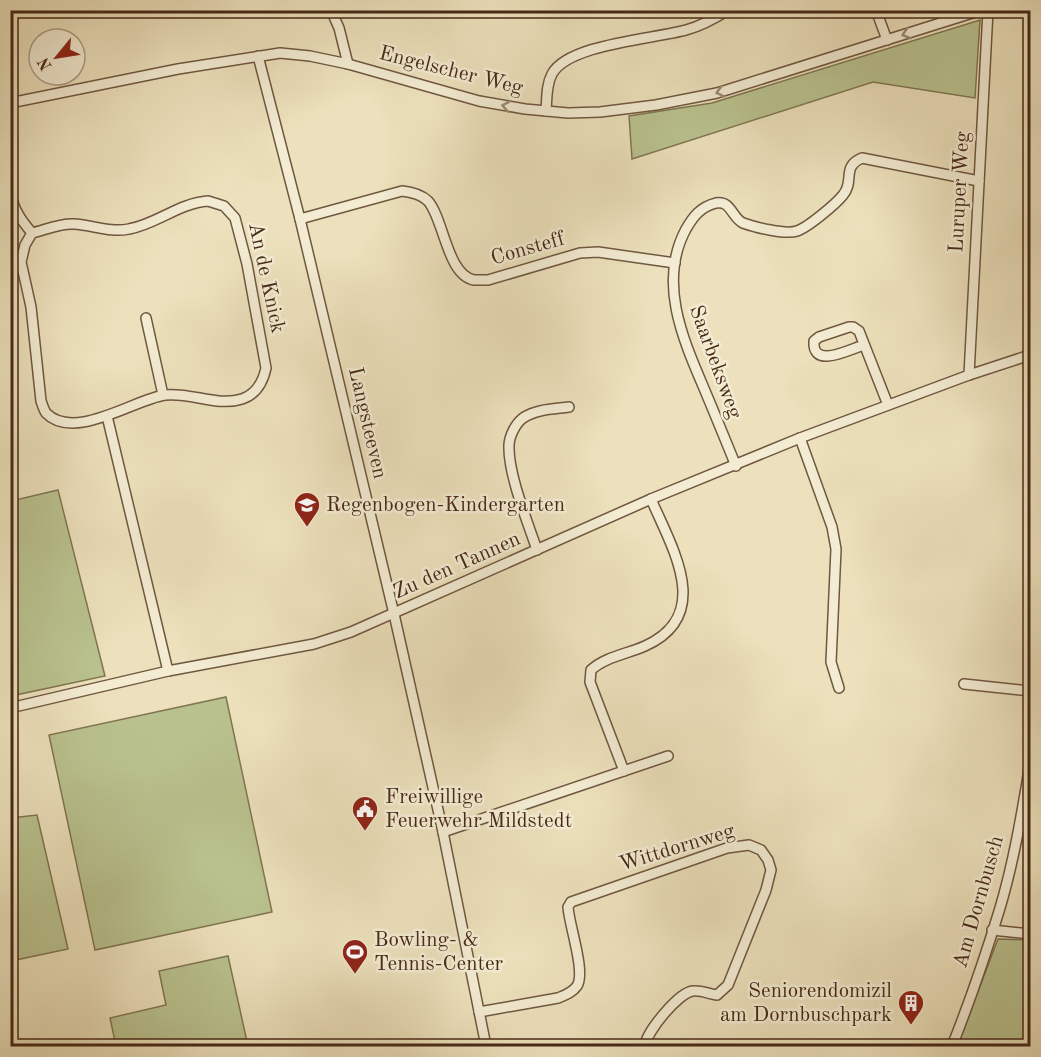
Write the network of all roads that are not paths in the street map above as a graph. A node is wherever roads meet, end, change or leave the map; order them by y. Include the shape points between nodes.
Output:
1 (331, 10) edge
2 (728, 10) edge
3 (876, 10) edge
4 (982, 10) edge
5 (988, 10) edge
6 (887, 40) junction
7 (258, 56) junction
8 (348, 64) junction
9 (10, 103) edge
10 (546, 111) junction
11 (979, 181) junction
12 (10, 191) edge
13 (300, 219) junction
14 (32, 233) junction
15 (675, 263) junction
16 (146, 318) dead end
17 (864, 345) junction
18 (1030, 355) edge
19 (969, 375) junction
20 (164, 395) junction
21 (888, 405) junction
22 (568, 407) dead end
23 (107, 416) junction
24 (800, 438) junction
25 (736, 466) junction
26 (651, 499) junction
27 (537, 550) junction
28 (394, 614) junction
29 (168, 671) junction
30 (964, 684) dead end
31 (839, 688) dead end
32 (1030, 691) edge
33 (10, 708) edge
34 (668, 756) dead end
35 (1030, 764) edge
36 (624, 771) junction
37 (443, 832) junction
38 (992, 930) junction
39 (1030, 934) edge
40 (479, 1012) junction
41 (486, 1047) edge
42 (645, 1047) edge
43 (952, 1047) edge

1 - 8 street
2 - 10 street via 687,30 613,44 567,60 552,73
3 - 6 street
4 -> 6 street, Engelscher Weg
5 - 11 street, Luruper Weg
6 -> 10 street, Engelscher Weg via 717,93 600,112
7 - 8 street, Engelscher Weg via 280,53
7 - 9 street, Engelscher Weg
7 - 13 street, Langsteeven
10 -> 8 street, Engelscher Weg via 479,101
11 - 15 street, Saarbeksweg via 862,158 849,169 849,185 843,195 795,232 742,222 726,204 704,207 693,217 681,239
11 - 19 street, Luruper Weg
12 - 14 street via 20,219
13 - 15 street, Consteff via 402,191 416,193 433,209 454,261 472,280 580,253
13 - 28 street, Langsteeven
14 - 20 street, An de Knick via 72,224 111,231 130,229 181,207 208,201 224,206 235,218 266,368 263,383 242,399 222,402
14 - 23 street, An de Knick via 21,262 31,307 40,400 46,413 60,420 80,423
15 - 25 street, Saarbeksweg via 676,314
16 - 20 street
17 - 17 street via 859,331 853,327 814,341 817,354 822,357
17 - 21 street
18 - 19 street, Zu den Tannen
19 - 21 street, Zu den Tannen
20 - 23 street, An de Knick
21 - 24 street, Zu den Tannen
22 - 27 street via 523,418 514,428 509,444 510,465
23 - 29 street
24 - 25 street, Zu den Tannen
24 - 31 street via 836,549 831,662
25 - 26 street, Zu den Tannen
26 - 27 street, Zu den Tannen
26 - 36 street via 682,573 682,607 660,638 591,670 590,682
27 - 28 street, Zu den Tannen
28 - 29 street, Zu den Tannen via 315,644
28 - 37 street, Langsteeven
29 - 33 street, Zu den Tannen
30 - 32 street
34 - 36 street
35 - 38 street, Am Dornbusch via 1015,845
36 - 37 street
37 - 40 street, Langsteeven
38 - 39 street
38 - 43 street, Am Dornbusch
40 - 41 street, Langsteeven
40 - 42 street, Wittdornweg via 558,998 578,985 580,973 568,907 571,902 727,848 749,845 761,850 771,870 768,885 728,985 717,994 691,990 681,996 650,1030

